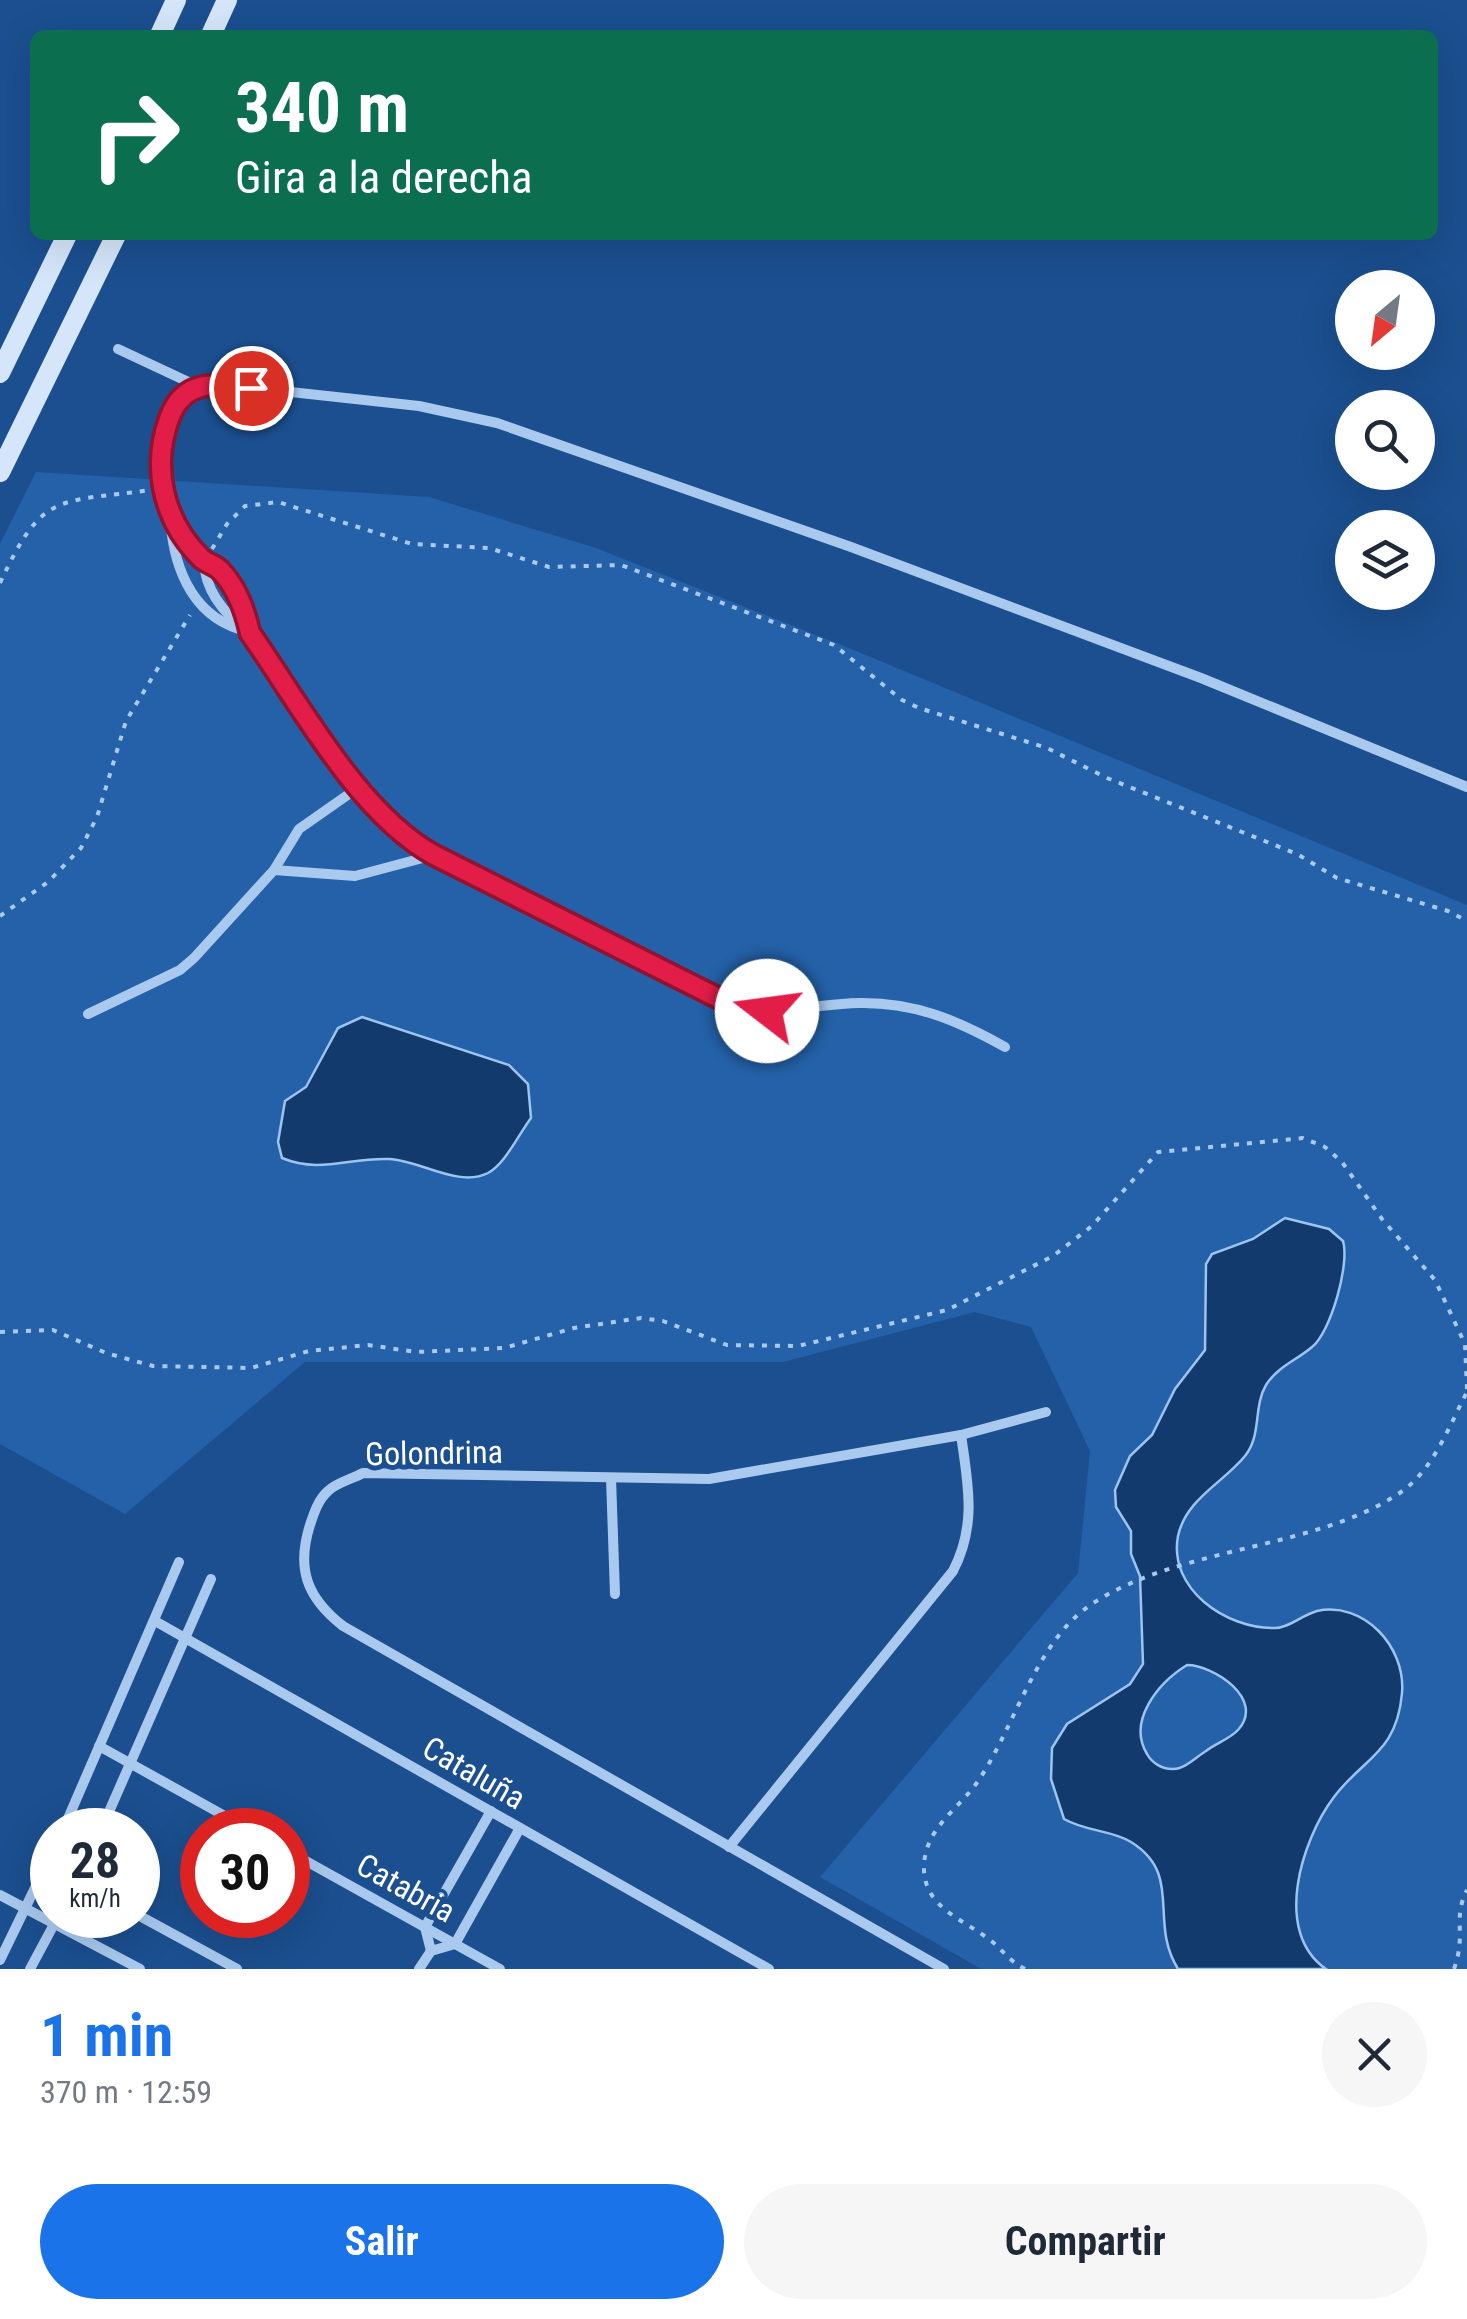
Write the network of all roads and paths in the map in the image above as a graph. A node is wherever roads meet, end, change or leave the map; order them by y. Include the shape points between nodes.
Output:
1 (176, 0) edge
2 (227, 0) edge
3 (162, 30) edge
4 (213, 30) edge
5 (65, 240) edge
6 (114, 240) edge
7 (118, 349) dead end
8 (0, 373) edge
9 (197, 386) junction
10 (0, 472) edge
11 (162, 488) junction
12 (170, 513) junction
13 (204, 561) junction
14 (0, 583) edge
15 (196, 604) junction
16 (250, 633) junction
17 (359, 787) junction
18 (1467, 787) edge
19 (434, 855) junction
20 (274, 870) junction
21 (0, 916) edge
22 (1467, 921) edge
23 (88, 1014) dead end
24 (1005, 1046) dead end
25 (0, 1332) edge
26 (1467, 1391) edge
27 (1046, 1412) dead end
28 (961, 1435) junction
29 (611, 1478) junction
30 (179, 1562) dead end
31 (210, 1579) dead end
32 (616, 1594) dead end
33 (155, 1621) junction
34 (185, 1638) junction
35 (99, 1746) junction
36 (131, 1764) junction
37 (72, 1808) edge
38 (111, 1808) edge
39 (210, 1808) edge
40 (492, 1812) junction
41 (520, 1828) junction
42 (728, 1847) junction
43 (310, 1863) edge
44 (1467, 1890) edge
45 (0, 1895) edge
46 (30, 1901) edge
47 (26, 1908) junction
48 (30, 1909) edge
49 (160, 1927) edge
50 (425, 1928) junction
51 (47, 1938) edge
52 (89, 1938) edge
53 (455, 1944) junction
54 (431, 1951) junction
55 (0, 1960) edge
56 (30, 1969) edge
57 (140, 1969) edge
58 (237, 1969) edge
59 (419, 1969) edge
60 (500, 1969) edge
61 (770, 1969) edge
62 (944, 1969) edge
63 (1025, 1969) edge
64 (1454, 1969) edge

1 - 3 main road
2 - 4 main road
5 - 8 main road
6 - 10 main road
7 - 9 street
9 - 11 street via 180,395 170,415 158,466
9 - 18 street via 419,406 498,423 906,567
11 - 12 street
11 - 14 path via 46,510 25,530
12 - 13 street
12 - 15 street via 171,543
13 - 16 street via 220,568 244,606
13 - 16 street via 204,579 216,598
13 - 22 path via 236,514 261,502 293,503 412,544 489,548 549,566 621,565 834,645 919,708 1046,748 1297,854 1337,878
15 - 16 street via 210,618
15 - 21 path via 126,721 81,848
16 - 17 street
17 - 19 street via 398,832
17 - 20 street via 299,829
19 - 20 street via 355,876
19 - 24 street via 728,1003 767,1011 895,1004 927,1010
20 - 23 street via 180,970
25 - 26 path via 53,1330 153,1366 231,1368 368,1345 416,1352 504,1348 641,1318 727,1344 798,1346 947,1310 1054,1256 1092,1226 1158,1152 1303,1138 1342,1162 1435,1280 1465,1344
26 - 63 path via 1419,1478 1400,1493 1355,1517 1120,1589 1070,1622 975,1786 948,1810 924,1864 934,1899
27 - 28 street, Golondrina
28 - 29 street, Golondrina via 709,1478
28 - 42 street via 971,1509 953,1570
29 - 32 street
29 - 42 street, Golondrina via 363,1474 329,1490 315,1510 302,1551 305,1582 320,1608 343,1626
30 - 33 street
31 - 34 street
33 - 34 street, Cataluña
33 - 35 street
34 - 36 street
34 - 40 street, Cataluña
35 - 36 street
35 - 37 street
36 - 38 street
36 - 39 street
40 - 41 street, Cataluña
40 - 50 street
41 - 53 street
41 - 61 street, Cataluña
42 - 62 street, Golondrina
43 - 50 street, Catabria
44 - 64 path via 1461,1904 1466,1939
45 - 47 street
46 - 47 street
47 - 48 street
47 - 55 street
49 - 58 street
50 - 53 street, Catabria
50 - 54 street
51 - 56 street
52 - 57 street
53 - 54 street
53 - 60 street, Catabria
54 - 59 street

